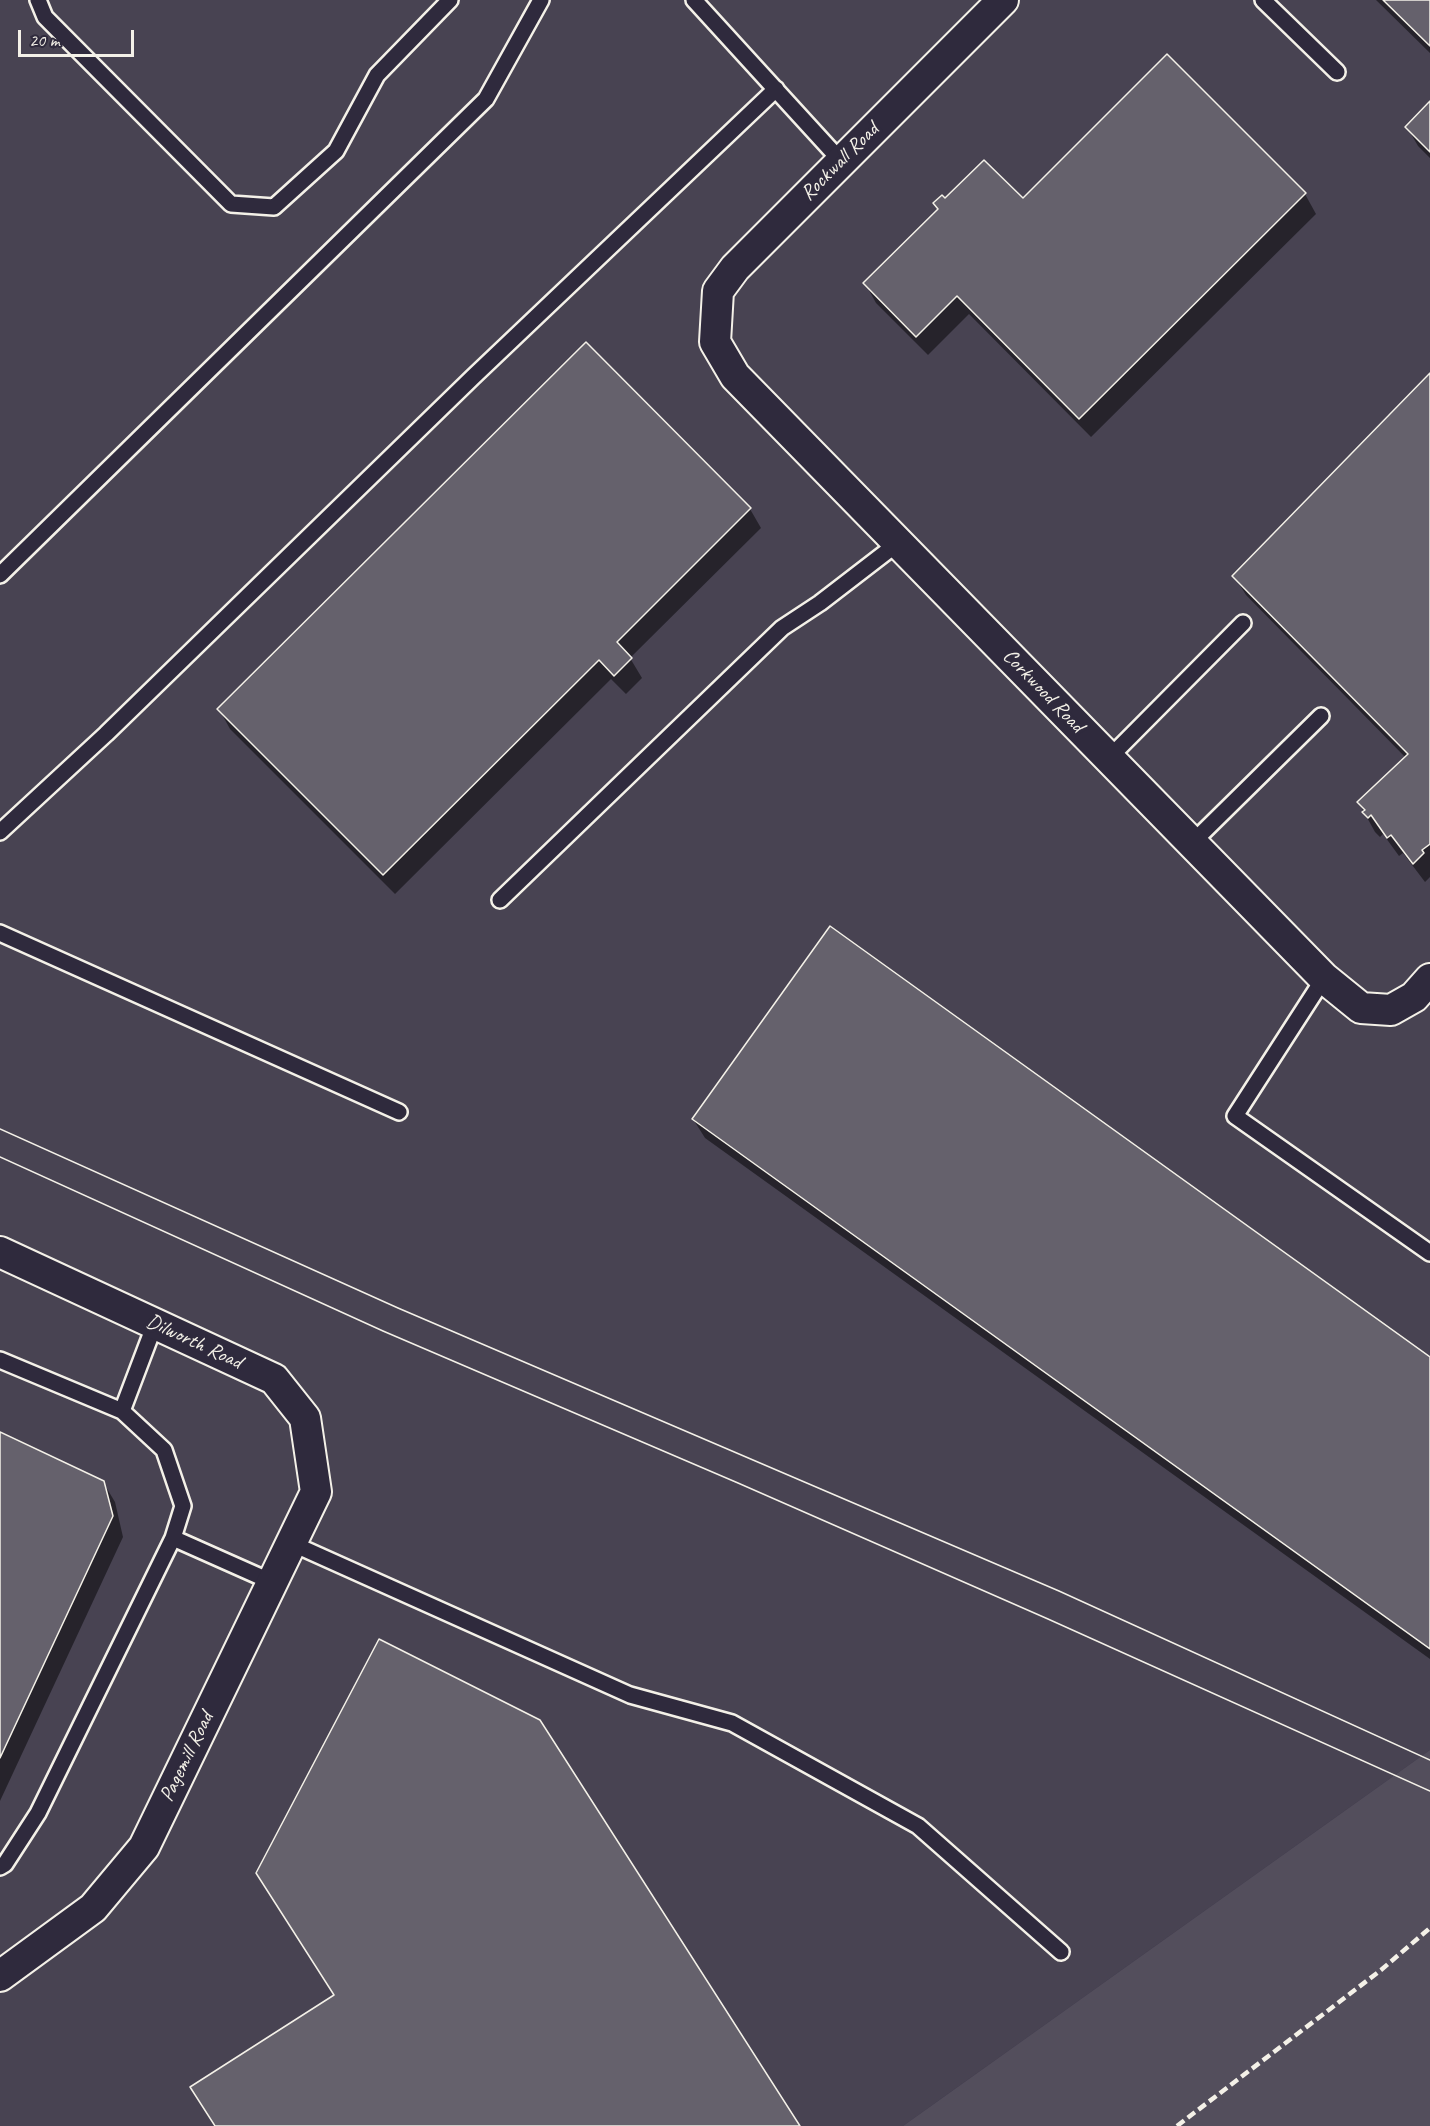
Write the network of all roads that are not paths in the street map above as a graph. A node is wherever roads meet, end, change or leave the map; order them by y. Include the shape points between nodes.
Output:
1 (38, 0) edge
2 (450, 0) edge
3 (541, 0) edge
4 (694, 0) edge
5 (1003, 0) edge
6 (1263, 0) edge
7 (1337, 72) dead end
8 (776, 89) junction
9 (841, 161) junction
10 (715, 342) joint
11 (898, 543) junction
12 (0, 575) edge
13 (1243, 623) dead end
14 (1321, 716) dead end
15 (1109, 758) junction
16 (0, 832) edge
17 (1192, 843) junction
18 (500, 900) dead end
19 (0, 933) edge
20 (1324, 978) junction
21 (1430, 980) edge
22 (399, 1112) dead end
23 (0, 1252) edge
24 (1430, 1253) edge
25 (155, 1324) junction
26 (0, 1360) edge
27 (122, 1411) junction
28 (316, 1492) joint
29 (173, 1538) junction
30 (291, 1543) junction
31 (272, 1582) junction
32 (0, 1867) edge
33 (1061, 1952) dead end
34 (0, 1976) edge

1 - 2 lane via 45,17 231,204 274,207 336,151 377,75
3 - 12 lane via 486,99
4 - 8 lane
5 - 9 street, Rockwall Road
6 - 7 lane
8 - 9 lane
8 - 16 lane
9 - 10 street, Rockwall Road via 735,268 718,291
10 - 11 street, Corkwood Road via 735,376
11 - 15 street, Corkwood Road
11 - 18 lane via 782,628
13 - 15 lane
14 - 17 lane
15 - 17 street, Corkwood Road
17 - 20 street, Corkwood Road
19 - 22 lane
20 - 21 street, Corkwood Road via 1361,1008 1391,1010 1414,997
20 - 24 lane via 1235,1116
23 - 25 street, Dilworth Road
25 - 27 lane
25 - 28 street, Dilworth Road via 274,1379 306,1418
26 - 27 lane
27 - 29 lane via 164,1449 183,1506
28 - 30 street, Pagemill Road
29 - 31 lane
29 - 32 lane via 38,1813
30 - 31 street, Pagemill Road
30 - 33 lane via 630,1695 732,1723 918,1826
31 - 34 street, Pagemill Road via 144,1847 93,1908

